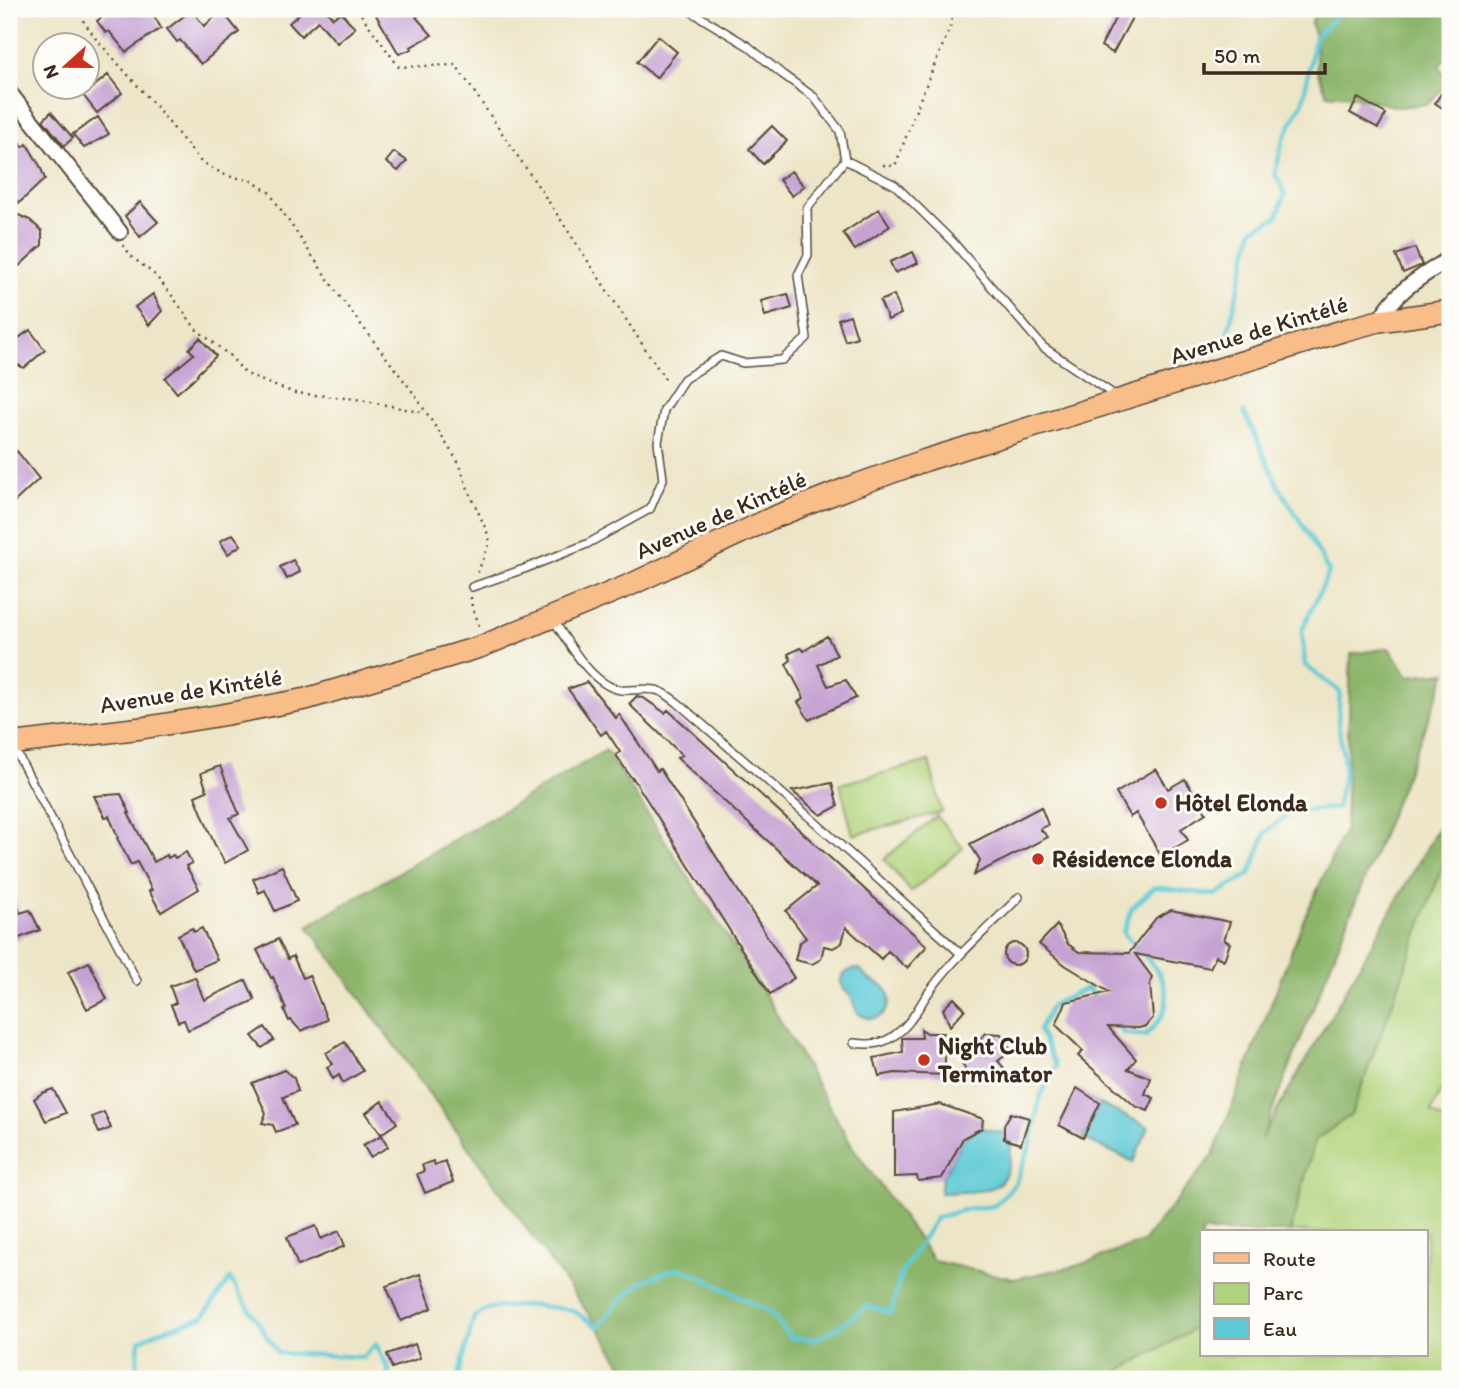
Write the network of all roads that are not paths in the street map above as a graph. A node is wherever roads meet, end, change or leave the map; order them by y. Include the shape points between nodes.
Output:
1 (687, 9) edge
2 (9, 92) edge
3 (845, 160) junction
4 (120, 237) road end
5 (1450, 258) edge
6 (1450, 311) edge
7 (1379, 321) junction
8 (1122, 399) junction
9 (472, 587) road end
10 (551, 618) junction
11 (10, 744) edge
12 (1019, 897) dead end
13 (961, 954) junction
14 (137, 981) dead end
15 (854, 1043) dead end

1 - 3 lane via 748,46 814,97 840,131
2 - 4 street
3 - 8 lane via 895,185 953,242 1043,347
3 - 9 lane via 807,208 808,255 798,275 807,338 782,360 743,363 721,356 684,379 664,410 658,442 663,479 650,509 587,544
5 - 7 street via 1397,295
6 - 7 main road, Avenue de Kintélé
7 - 8 main road, Avenue de Kintélé
8 - 10 main road, Avenue de Kintélé via 848,488
10 - 11 main road, Avenue de Kintélé via 480,647 306,699 142,728
10 - 13 lane via 597,679 622,690 659,691 678,703
11 - 14 lane
12 - 13 lane
13 - 15 lane via 911,1022 894,1037 873,1045

